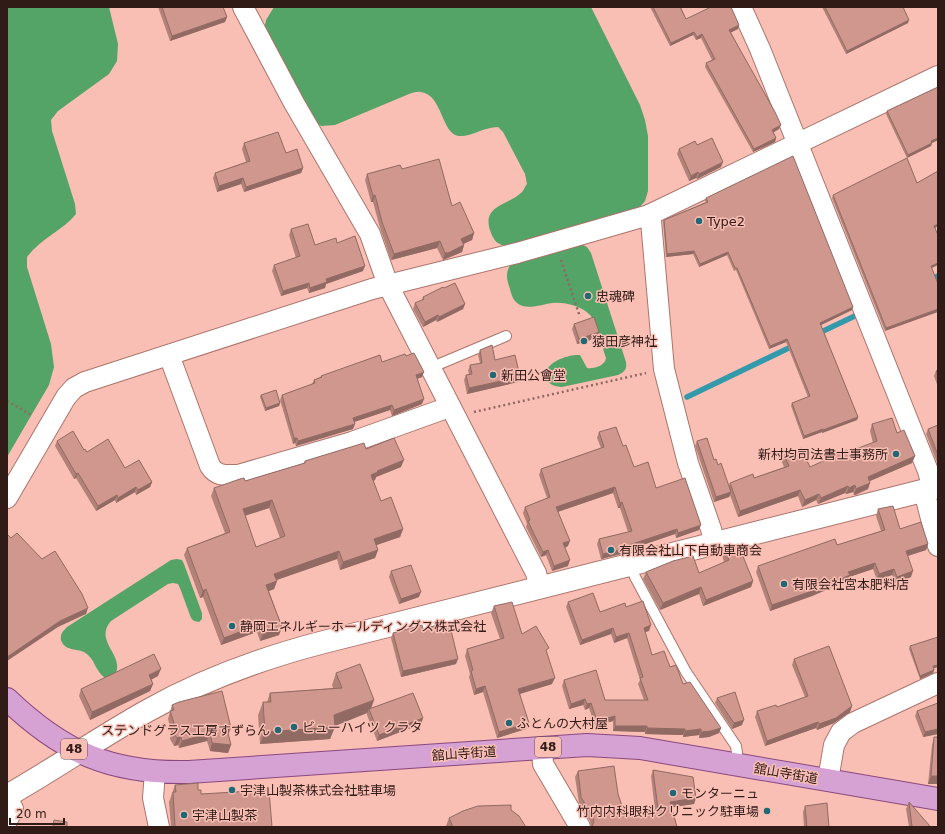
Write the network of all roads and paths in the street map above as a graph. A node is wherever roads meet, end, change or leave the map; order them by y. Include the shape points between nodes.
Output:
1 (243, 7) edge
2 (741, 7) edge
3 (938, 76) edge
4 (798, 143) junction
5 (649, 215) junction
6 (555, 242) junction
7 (388, 285) junction
8 (580, 317) dead end
9 (506, 336) dead end
10 (169, 355) junction
11 (430, 368) junction
12 (664, 369) junction
13 (7, 402) edge
14 (453, 412) junction
15 (49, 425) junction
16 (932, 489) edge
17 (7, 498) edge
18 (715, 544) junction
19 (938, 546) edge
20 (631, 565) junction
21 (540, 588) junction
22 (938, 683) edge
23 (7, 700) edge
24 (542, 748) junction
25 (80, 752) junction
26 (735, 764) junction
27 (155, 772) junction
28 (828, 780) junction
29 (7, 797) edge
30 (938, 799) edge
31 (7, 820) edge
32 (158, 827) edge
33 (580, 827) edge

1 - 7 street via 294,103 370,234
2 - 4 street
3 - 4 street
4 - 5 street
4 - 16 street via 928,471
5 - 6 street
5 - 12 street
6 - 7 street
6 - 8 path
7 - 10 street
7 - 11 street
9 - 11 lane
10 - 14 street via 210,466 214,472 221,475 238,475 352,442 442,410
10 - 15 street via 85,382 74,388 66,396
11 - 14 street
12 - 14 path via 462,414
12 - 18 street via 688,463
13 - 15 path
14 - 21 street via 536,573
15 - 17 street
16 - 18 street
16 - 19 street
18 - 20 street
20 - 21 street
20 - 26 lane via 686,672 738,750
21 - 25 street via 293,650 263,660 175,696
22 - 28 street via 853,723 841,732 834,745
23 - 25 main road, 舘山寺街道 / 48 via 44,731
24 - 26 main road, 舘山寺街道 / 48 via 587,745 640,748
24 - 27 main road, 舘山寺街道 / 48 via 189,772
24 - 33 street via 543,764
25 - 27 main road, 舘山寺街道 / 48 via 123,767
25 - 29 street
26 - 28 main road, 舘山寺街道 / 48
27 - 32 street via 153,798
28 - 30 main road, 舘山寺街道 / 48
29 - 31 street via 13,809

